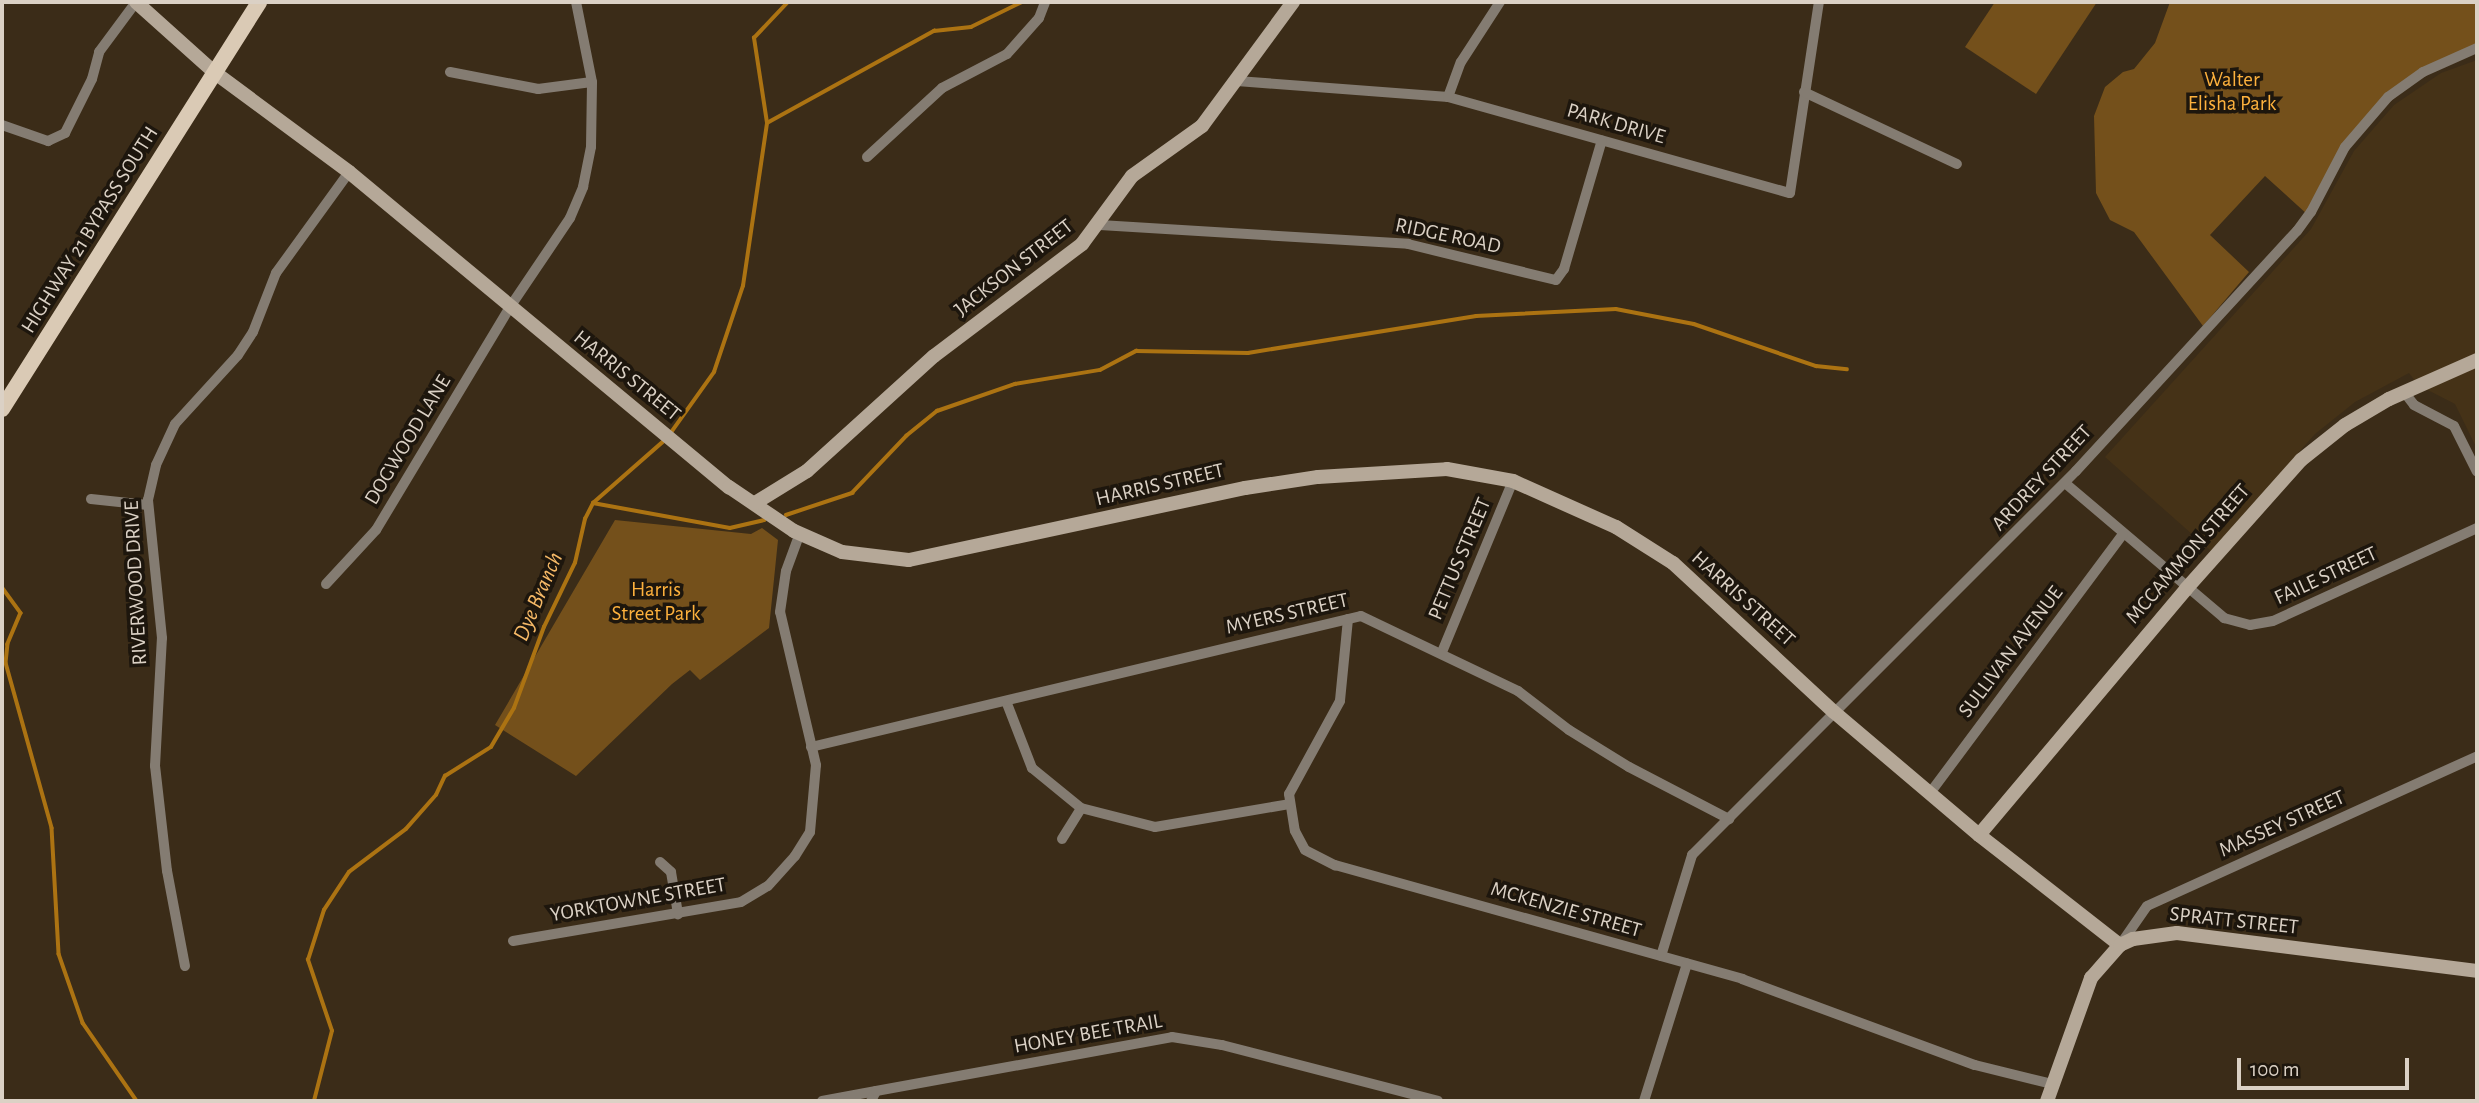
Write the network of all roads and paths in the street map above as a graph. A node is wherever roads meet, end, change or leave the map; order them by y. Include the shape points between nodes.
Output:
1 (136, 2) edge
2 (259, 2) edge
3 (576, 2) edge
4 (1045, 2) edge
5 (1293, 2) edge
6 (1500, 2) edge
7 (1819, 2) edge
8 (2477, 48) edge
9 (214, 72) junction
10 (450, 72) dead end
11 (1237, 81) junction
12 (592, 82) junction
13 (1804, 92) junction
14 (1448, 97) junction
15 (2, 125) edge
16 (1602, 140) junction
17 (867, 157) dead end
18 (1957, 164) dead end
19 (349, 172) junction
20 (1100, 225) junction
21 (510, 307) junction
22 (2477, 360) edge
23 (2404, 392) junction
24 (2, 410) edge
25 (2477, 472) edge
26 (1513, 481) junction
27 (2065, 483) junction
28 (91, 499) dead end
29 (755, 503) junction
30 (148, 505) junction
31 (2477, 528) edge
32 (800, 533) junction
33 (2123, 534) junction
34 (326, 584) dead end
35 (2186, 589) junction
36 (1348, 619) junction
37 (1442, 652) junction
38 (1006, 701) junction
39 (1834, 712) junction
40 (811, 747) junction
41 (2477, 756) edge
42 (1930, 793) junction
43 (1289, 804) junction
44 (1081, 808) junction
45 (1729, 819) junction
46 (1979, 835) junction
47 (1062, 839) dead end
48 (660, 862) dead end
49 (678, 914) junction
50 (513, 941) dead end
51 (2120, 946) junction
52 (1661, 957) junction
53 (1687, 964) junction
54 (185, 966) dead end
55 (2477, 971) edge
56 (2052, 1084) junction
57 (873, 1096) edge
58 (822, 1101) edge
59 (1438, 1101) edge
60 (1644, 1101) edge
61 (2047, 1101) edge

1 - 9 street, HARRIS STREET
1 - 15 street via 99,52 92,79 65,133 48,141
2 - 9 main road, HIGHWAY 21 BYPASS SOUTH
3 - 12 street, DOGWOOD LANE
4 - 17 street via 1040,18 1007,54 942,88
5 - 11 street, JACKSON STREET
6 - 14 street via 1461,62
7 - 13 street, PARK DRIVE
8 - 27 street, ARDREY STREET via 2423,72 2372,114 2345,147 2297,231
9 - 19 street, HARRIS STREET
9 - 24 main road, HIGHWAY 21 BYPASS SOUTH
10 - 12 street via 537,89
11 - 14 street, PARK DRIVE
11 - 20 street, JACKSON STREET via 1202,126 1132,176 1110,202
12 - 21 street, DOGWOOD LANE via 591,147 583,187 570,218
13 - 16 street, PARK DRIVE via 1790,193
13 - 18 street
14 - 16 street, PARK DRIVE
16 - 20 street, RIDGE ROAD via 1564,269 1556,279 1408,244
19 - 21 street, HARRIS STREET
19 - 30 street, RIVERWOOD DRIVE via 276,273 253,332 238,355 175,424 156,465
20 - 29 street, JACKSON STREET via 1063,261 916,371 807,471
21 - 29 street, HARRIS STREET
21 - 34 street, DOGWOOD LANE via 376,530
22 - 23 street, MCCAMMON STREET
23 - 25 street via 2414,405 2454,426
23 - 35 street, MCCAMMON STREET via 2345,425 2301,460
26 - 32 street, HARRIS STREET via 1447,470 1318,477 1245,488 909,560 842,552
26 - 37 street, PETTUS STREET
26 - 39 street, HARRIS STREET via 1616,527 1673,563
27 - 33 street, FAILE STREET
27 - 39 street, ARDREY STREET
28 - 30 street
29 - 32 street, HARRIS STREET
30 - 54 street, RIVERWOOD DRIVE via 162,638 155,766 167,871
31 - 35 street, FAILE STREET via 2273,621 2250,625 2224,618
32 - 40 street, YORKTOWNE STREET via 786,571 780,612
33 - 35 street, FAILE STREET
33 - 42 street, SULLIVAN AVENUE
35 - 46 street, MCCAMMON STREET
36 - 37 street, MYERS STREET via 1361,616
36 - 38 street, MYERS STREET
36 - 43 street via 1340,701 1289,794
37 - 45 street, MYERS STREET via 1518,691 1617,760
38 - 40 street, MYERS STREET
38 - 44 street via 1032,768
39 - 42 street, HARRIS STREET
39 - 45 street, ARDREY STREET
40 - 49 street, YORKTOWNE STREET via 816,765 814,806 810,832 795,856 768,886 741,902
41 - 51 street, MASSEY STREET via 2147,906
42 - 46 street, HARRIS STREET
43 - 44 street via 1155,827
43 - 52 street, MCKENZIE STREET via 1294,831 1306,850 1335,865
44 - 47 street
45 - 52 street, ARDREY STREET via 1692,855
46 - 51 street, HARRIS STREET
48 - 49 street via 671,872
49 - 50 street, YORKTOWNE STREET
51 - 55 street, SPRATT STREET via 2152,934 2176,933
51 - 56 street, SPRATT STREET via 2091,978
52 - 53 street, MCKENZIE STREET
53 - 56 street, MCKENZIE STREET via 1742,979 1975,1065
53 - 60 street
56 - 61 street, SPRATT STREET
57 - 58 street, HONEY BEE TRAIL
57 - 59 street, HONEY BEE TRAIL via 1172,1038 1222,1045

